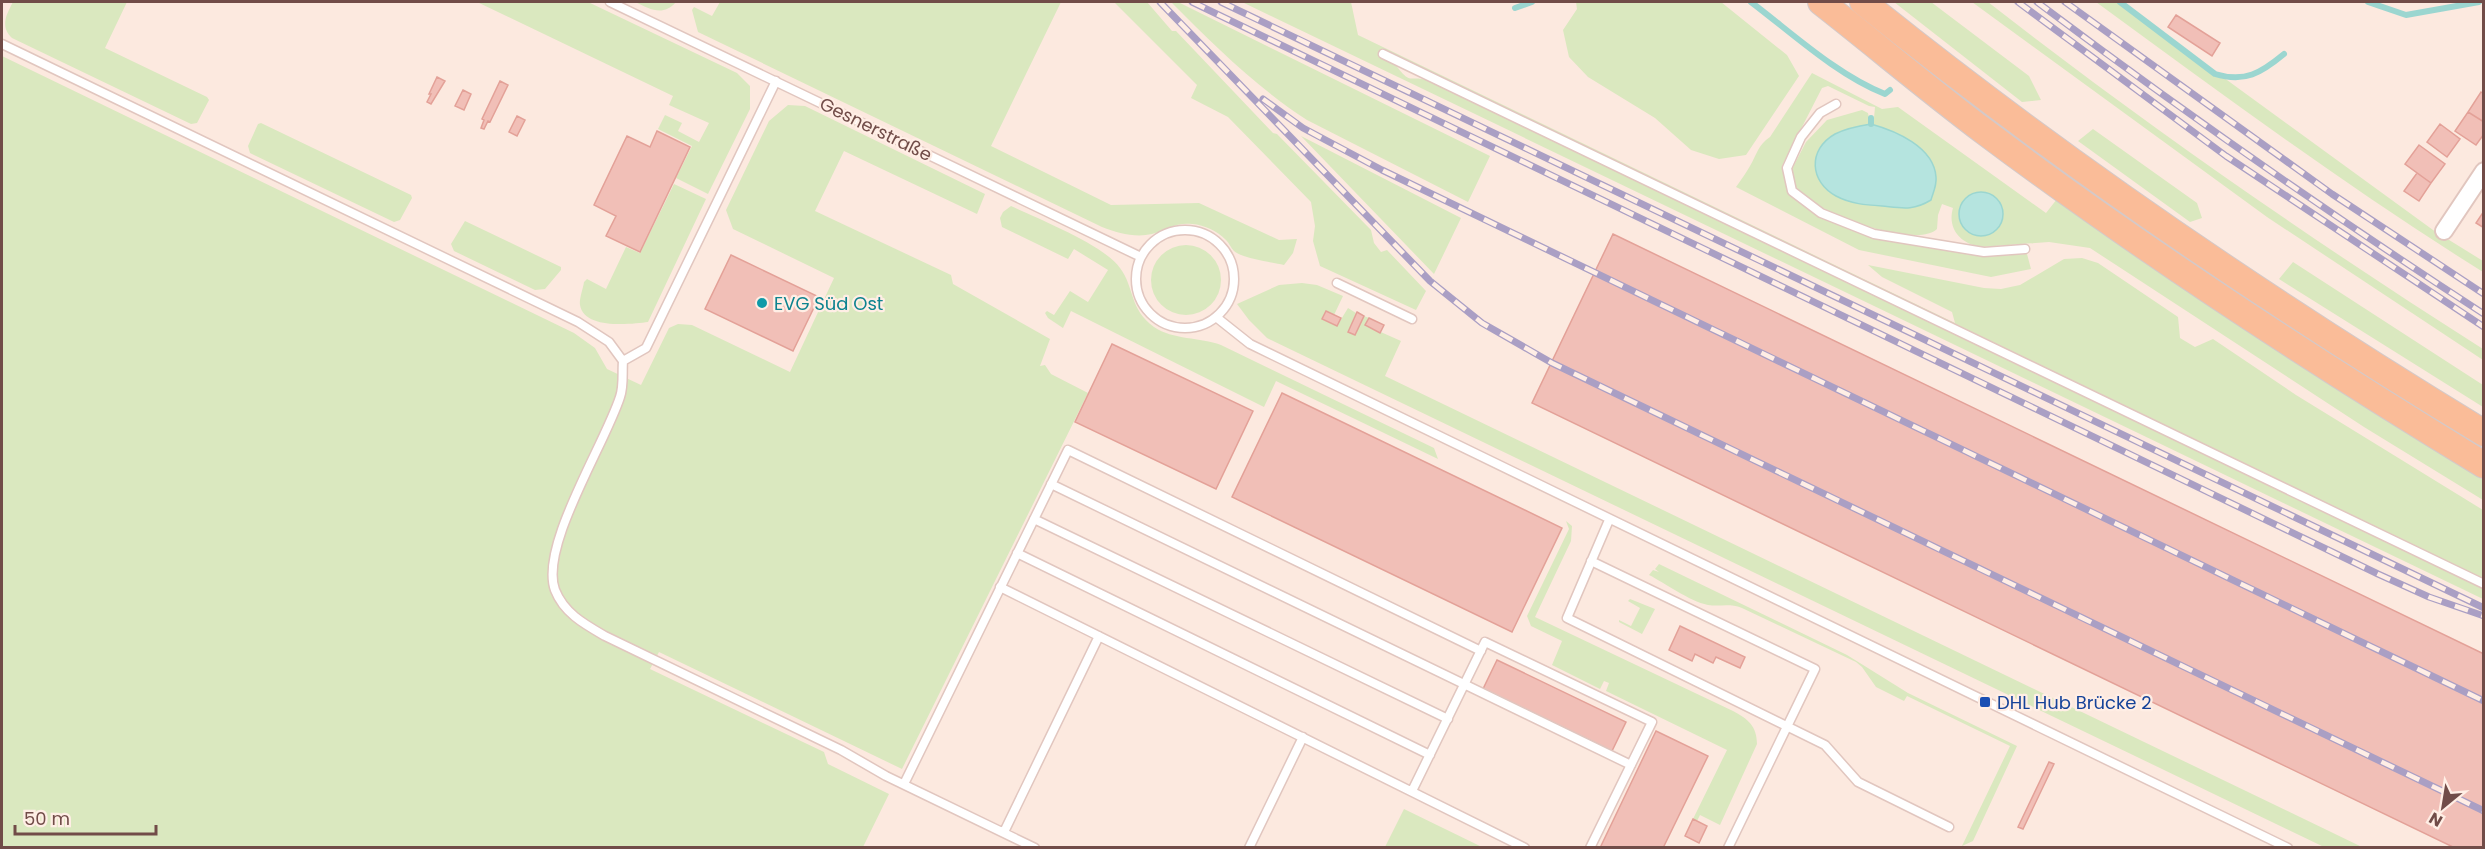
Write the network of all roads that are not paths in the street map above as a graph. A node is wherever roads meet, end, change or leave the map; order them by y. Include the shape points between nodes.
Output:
1 (610, 2) edge
2 (1821, 2) edge
3 (1863, 2) edge
4 (2, 44) edge
5 (1383, 54) dead end
6 (776, 81) junction
7 (1836, 104) dead end
8 (2484, 171) edge
9 (2444, 231) dead end
10 (2025, 249) dead end
11 (1141, 257) junction
12 (1337, 283) dead end
13 (1216, 317) junction
14 (1412, 319) dead end
15 (623, 361) junction
16 (2484, 433) edge
17 (2484, 465) edge
18 (1051, 484) junction
19 (1034, 519) junction
20 (1609, 520) junction
21 (1017, 553) junction
22 (1591, 561) junction
23 (2484, 584) edge
24 (1000, 587) junction
25 (1100, 636) junction
26 (1483, 646) junction
27 (1465, 684) junction
28 (1448, 719) junction
29 (1787, 726) junction
30 (1303, 737) junction
31 (1430, 755) junction
32 (1631, 765) junction
33 (904, 784) junction
34 (1412, 791) junction
35 (1949, 827) dead end
36 (1004, 832) junction
37 (1035, 848) edge
38 (1250, 848) edge
39 (1525, 848) edge
40 (1590, 848) edge
41 (1728, 848) edge
42 (2288, 848) edge

1 - 6 lane, Gesnerstraße
2 - 17 main road via 1984,131 2122,230 2359,388
3 - 16 main road via 2000,107 2222,267
4 - 15 lane via 578,322 609,342
5 - 23 lane
6 - 11 lane, Gesnerstraße
6 - 15 lane via 646,348
7 - 10 lane via 1820,113 1800,137 1787,168 1792,191 1821,213 1874,234 1984,252
8 - 9 street
11 - 13 lane via 1137,289 1148,312 1170,326 1187,328
11 - 13 lane via 1156,239 1175,231 1197,232 1219,244 1230,260 1234,282 1228,303
12 - 14 lane
13 - 20 lane via 1250,344
15 - 33 lane via 621,394 609,428 557,540 552,573 562,603 573,616 605,636
18 - 19 lane
18 - 26 lane via 1068,450
18 - 27 lane
19 - 21 lane
19 - 28 lane
20 - 22 lane
20 - 42 lane
21 - 24 lane
21 - 31 lane
22 - 29 lane via 1566,618
22 - 29 lane via 1815,669
24 - 25 lane
24 - 33 lane
25 - 30 lane
25 - 36 lane
26 - 27 lane
26 - 32 lane via 1652,722
27 - 28 lane
27 - 32 lane
28 - 31 lane
29 - 35 lane via 1825,745 1858,782
29 - 41 lane
30 - 34 lane
30 - 38 lane
31 - 34 lane
32 - 40 lane
33 - 36 lane
34 - 39 lane
36 - 37 lane

